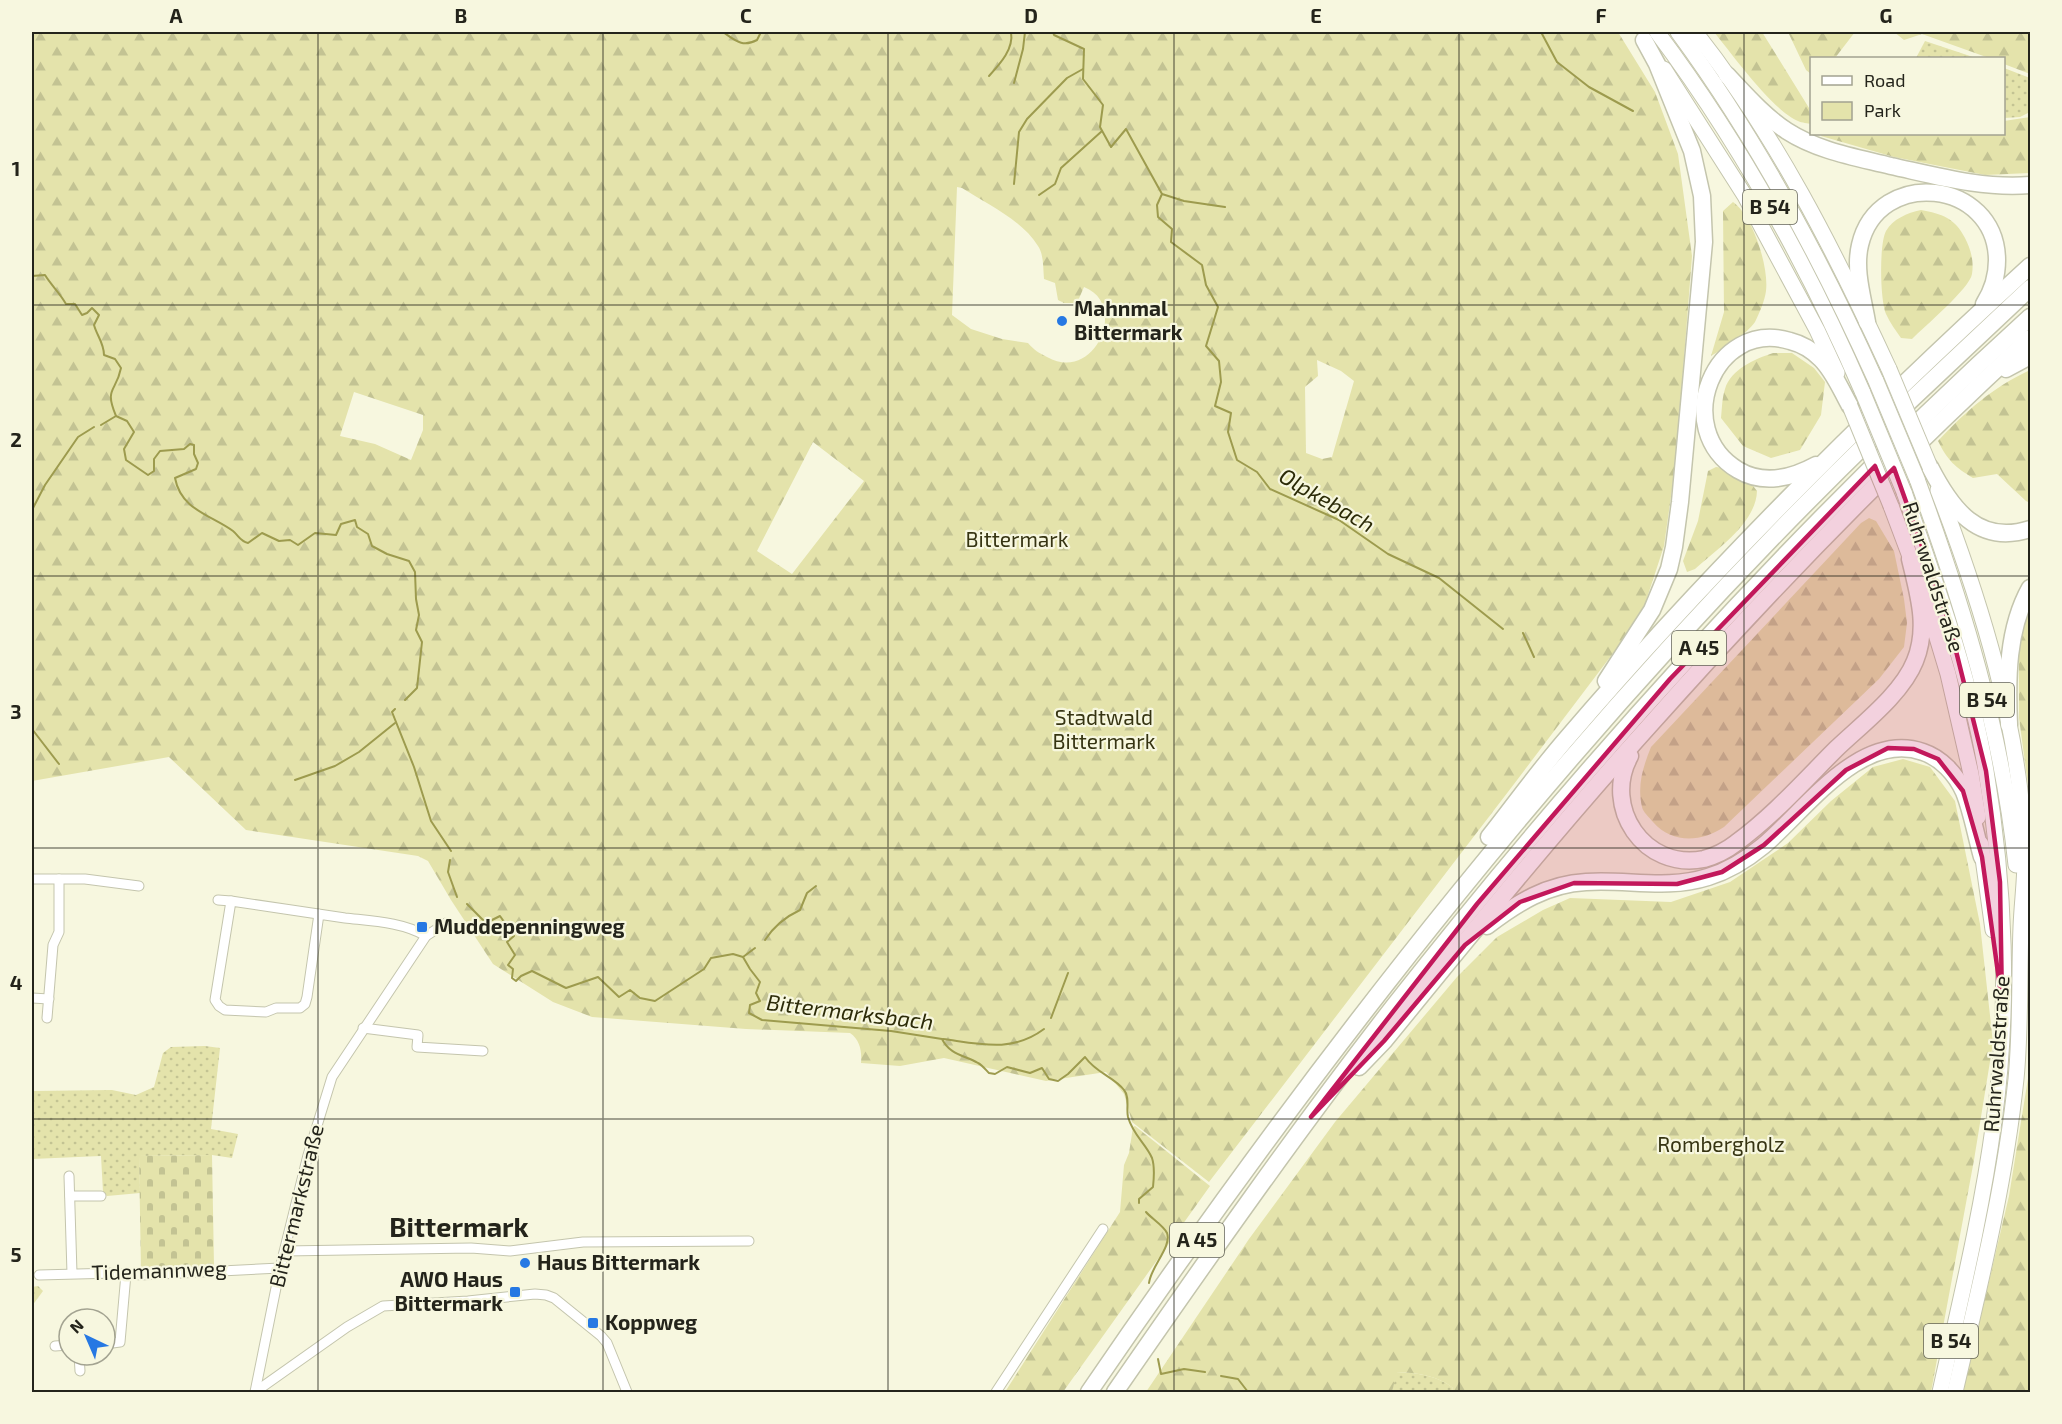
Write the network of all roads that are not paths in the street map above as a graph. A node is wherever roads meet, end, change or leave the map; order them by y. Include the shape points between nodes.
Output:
1 (1678, 32) edge
2 (1695, 32) edge
3 (1647, 34) edge
4 (1727, 75) junction
5 (2031, 185) edge
6 (2031, 266) edge
7 (2031, 288) edge
8 (2031, 317) edge
9 (1867, 322) junction
10 (1966, 326) junction
11 (2031, 338) edge
12 (2031, 356) edge
13 (1969, 396) junction
14 (1850, 406) junction
15 (1840, 447) junction
16 (1924, 473) junction
17 (2031, 530) edge
18 (1910, 559) junction
19 (2031, 588) edge
20 (1649, 725) junction
21 (2009, 725) junction
22 (1566, 739) junction
23 (1982, 857) junction
24 (32, 879) edge
25 (59, 879) junction
26 (139, 886) dead end
27 (1458, 892) junction
28 (218, 900) dead end
29 (231, 901) junction
30 (319, 914) junction
31 (446, 923) dead end
32 (2021, 928) junction
33 (426, 936) junction
34 (1452, 959) junction
35 (32, 998) edge
36 (49, 999) junction
37 (2002, 1002) junction
38 (1401, 1010) junction
39 (47, 1018) dead end
40 (363, 1028) junction
41 (483, 1051) dead end
42 (69, 1176) dead end
43 (70, 1196) junction
44 (101, 1196) dead end
45 (1104, 1229) dead end
46 (749, 1241) dead end
47 (285, 1251) junction
48 (280, 1268) junction
49 (72, 1274) junction
50 (126, 1274) junction
51 (39, 1275) dead end
52 (117, 1342) edge
53 (80, 1367) edge
54 (80, 1371) dead end
55 (255, 1392) edge
56 (627, 1392) edge
57 (996, 1392) edge
58 (1089, 1392) edge
59 (1115, 1392) edge
60 (1940, 1392) edge
61 (1955, 1392) edge

1 - 16 highway, B 54, bridge via 1777,186 1824,271
2 - 4 highway
3 - 14 highway via 1745,196 1821,339
3 - 22 highway via 1692,151 1704,218 1678,524 1669,569 1652,610
3 - 37 highway, Ruhrwaldstraße / B 54, bridge via 1721,124 1779,222 1863,393 1904,492 1954,639 1986,771 2000,882
4 - 5 highway via 1776,123 1824,148 1957,180
4 - 9 highway via 1812,214
6 - 10 highway
7 - 27 highway, A 45 via 1862,447 1731,581 1587,739
8 - 38 highway, A 45 via 1842,498 1670,679 1540,828
9 - 10 highway via 1859,272 1862,237 1882,208 1903,196 1925,192 1948,195 1970,205 1986,222 1995,243 1997,266 1993,288
9 - 16 highway, bridge via 1889,369
10 - 15 highway
11 - 13 highway
12 - 13 highway via 2000,372
13 - 20 highway via 1826,536
14 - 15 highway via 1821,359 1803,346 1772,338 1750,342 1729,354 1713,372 1705,394 1705,426 1714,446 1730,464 1750,475 1783,478 1796,474
14 - 18 highway, bridge
15 - 22 highway via 1720,570
16 - 17 highway via 1969,521 1983,529 2012,534
16 - 21 highway via 1956,538 1999,677
16 - 32 highway, B 54 via 2002,766 2014,840
18 - 20 highway via 1922,630 1920,646 1906,678 1734,845 1720,853 1688,860 1654,850 1635,834 1621,803 1621,778
18 - 23 highway via 1959,717
19 - 21 highway via 2018,616 2011,651
20 - 34 highway
21 - 32 highway via 2025,850
22 - 27 highway via 1489,838
23 - 34 highway via 1969,807 1956,777 1926,753 1888,748 1846,770 1764,845 1732,867 1677,884 1585,882 1552,888 1500,916
23 - 37 highway
24 - 25 street
25 - 26 street
25 - 36 street via 59,932 53,945
27 - 58 highway, A 45 via 1269,1140
28 - 29 street
29 - 30 street
29 - 30 street via 215,1000 225,1010 294,1010 305,1004
30 - 33 street via 395,925
31 - 33 street, Bittermarkstraße
32 - 61 highway, Ruhrwaldstraße / B 54 via 2019,1040 2009,1130 1996,1209
33 - 40 street, Bittermarkstraße
34 - 38 highway
35 - 36 street
36 - 39 street
37 - 60 highway, Ruhrwaldstraße / B 54 via 1994,1121
38 - 59 highway, A 45 via 1311,1117
40 - 41 street via 418,1035 417,1047
40 - 47 street, Bittermarkstraße via 332,1077
42 - 43 street
43 - 44 street
43 - 49 street
45 - 57 street
46 - 47 street via 583,1242 510,1251
47 - 48 street, Bittermarkstraße
48 - 50 street, Tidemannweg
48 - 55 street, Bittermarkstraße
49 - 50 street, Tidemannweg
49 - 51 street, Tidemannweg
50 - 52 street
53 - 54 street
55 - 56 street via 383,1306 535,1294 554,1298 601,1335

